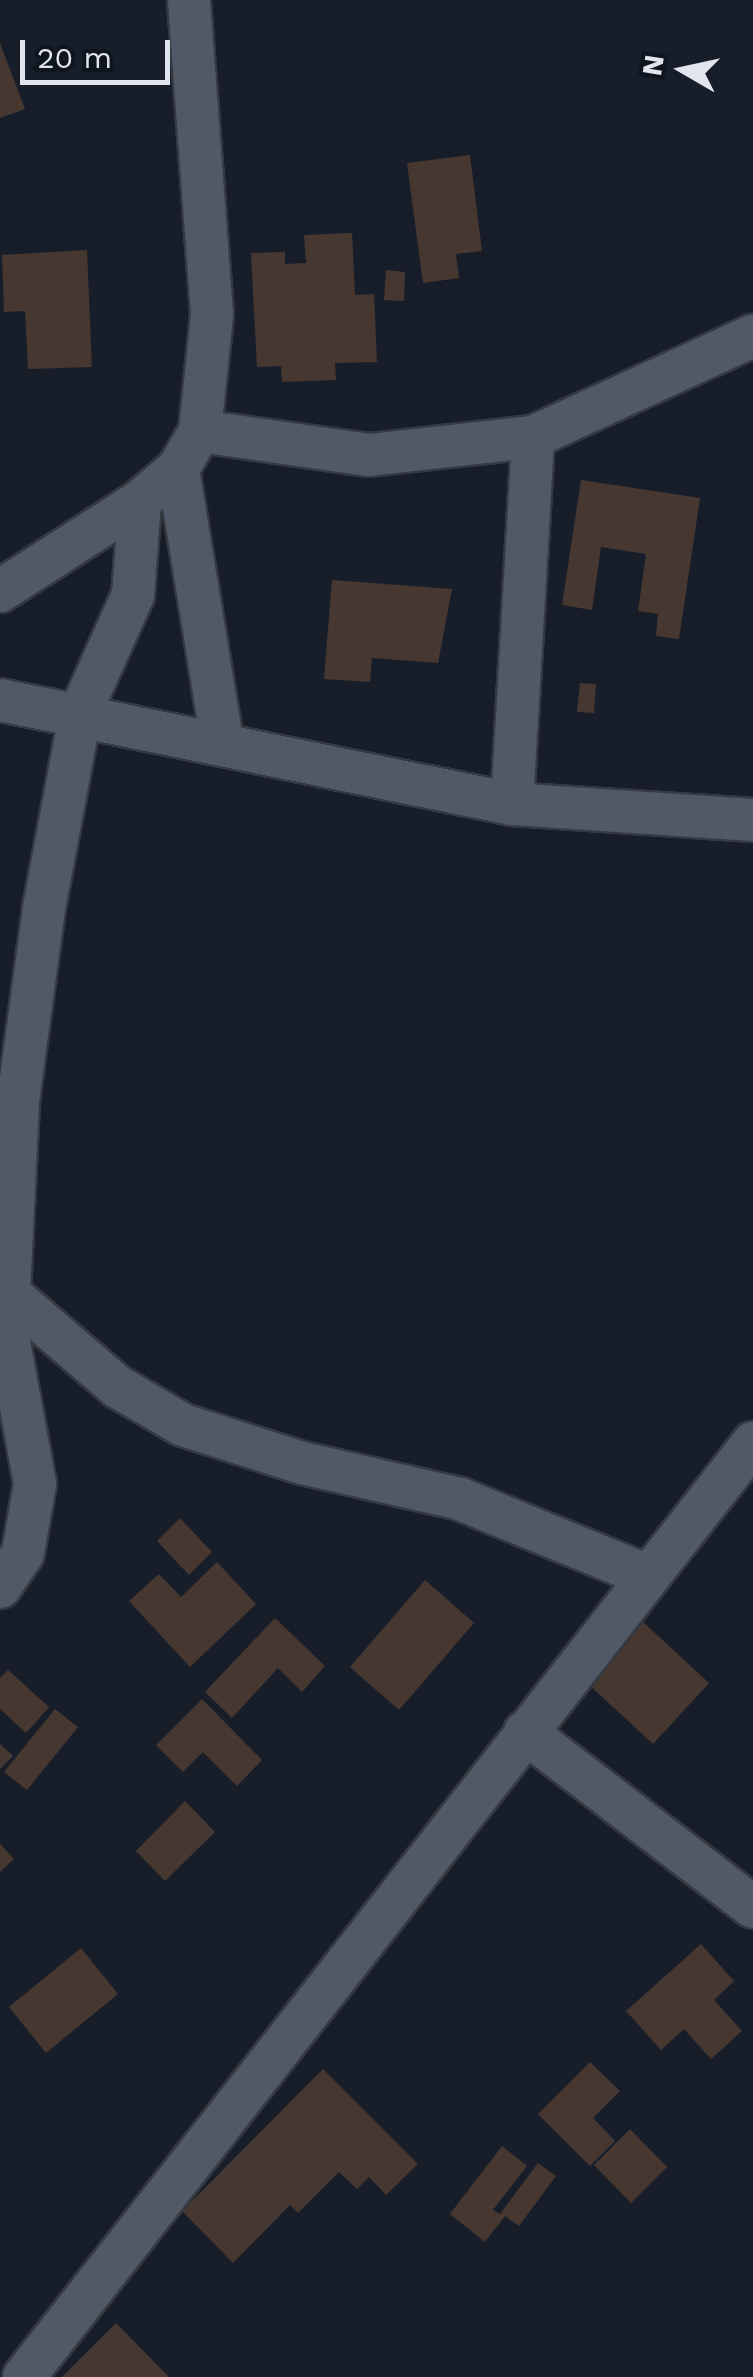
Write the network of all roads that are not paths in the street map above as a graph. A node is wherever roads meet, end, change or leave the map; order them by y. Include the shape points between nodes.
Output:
1 (189, 0) edge
2 (753, 336) edge
3 (200, 431) junction
4 (533, 437) junction
5 (178, 469) junction
6 (140, 501) junction
7 (0, 591) edge
8 (0, 700) edge
9 (81, 712) junction
10 (222, 740) junction
11 (512, 804) junction
12 (753, 820) edge
13 (3, 1291) edge
14 (753, 1443) edge
15 (648, 1576) junction
16 (0, 1587) edge
17 (525, 1732) junction
18 (753, 1907) edge
19 (24, 2377) edge

1 - 3 street via 212,314
2 - 4 street
3 - 4 street via 369,454
3 - 5 street
4 - 11 street
5 - 6 street
5 - 10 street
6 - 7 street
6 - 9 street via 133,595
8 - 9 street
9 - 10 street
9 - 13 street via 44,908 18,1101
10 - 11 street via 350,774
11 - 12 street
13 - 15 street via 118,1387 183,1426 302,1463 460,1499
13 - 16 street via 35,1484 23,1553
14 - 15 street
15 - 17 street
17 - 18 street
17 - 19 street

